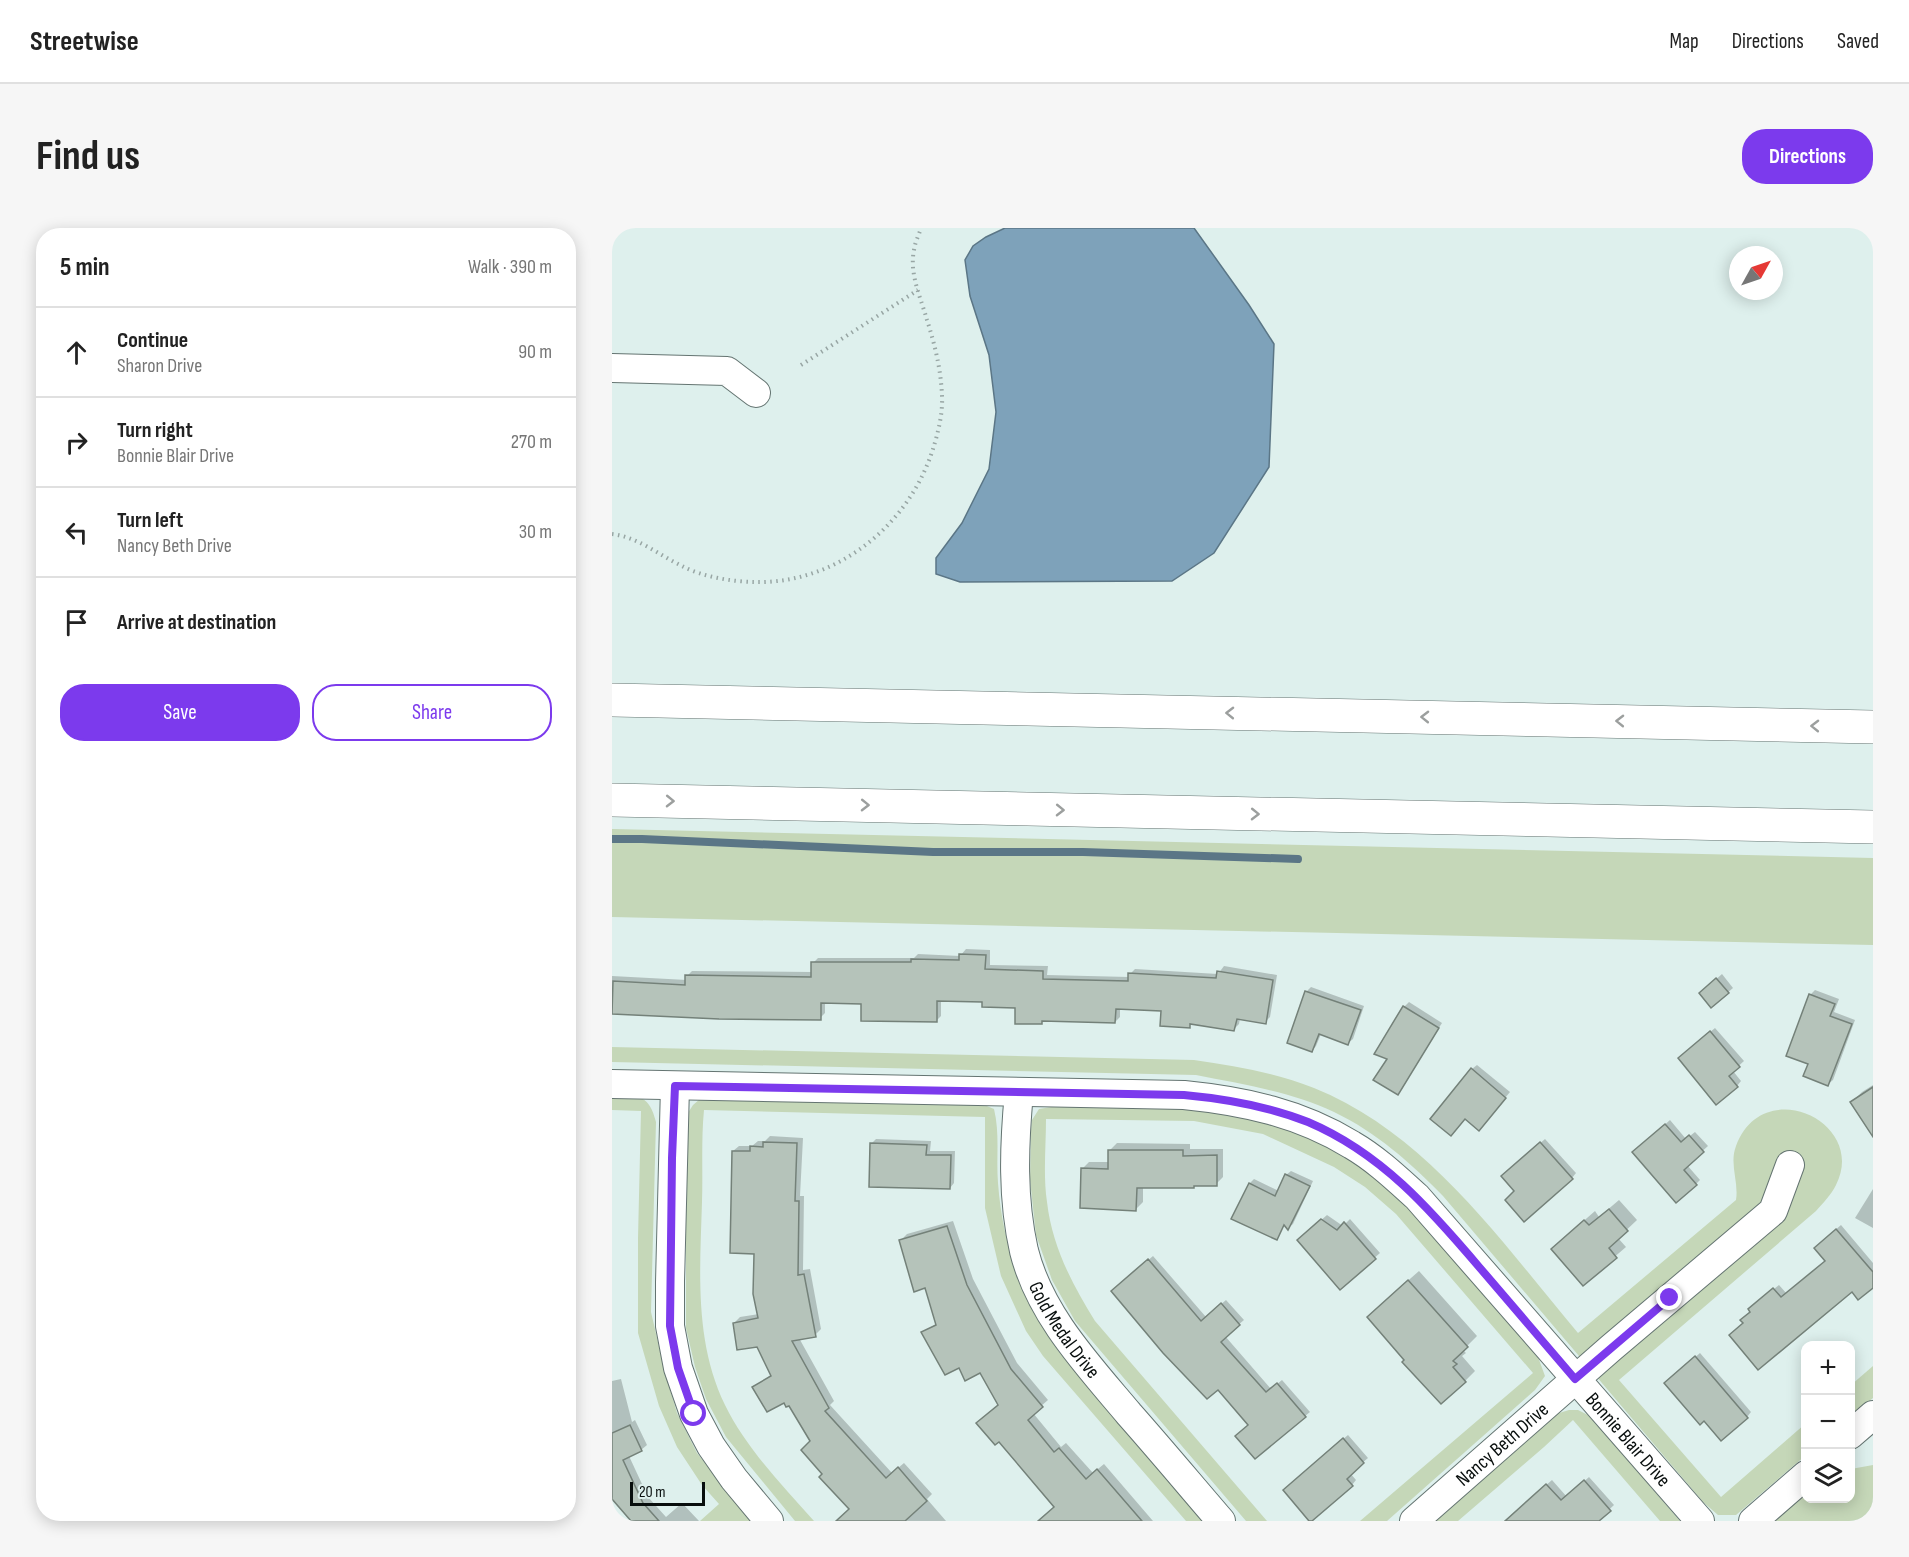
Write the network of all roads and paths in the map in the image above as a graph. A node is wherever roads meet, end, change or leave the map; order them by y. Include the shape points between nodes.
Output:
1 (921, 228) edge
2 (918, 290) junction
3 (801, 365) dead end
4 (612, 368) edge
5 (756, 393) dead end
6 (612, 534) edge
7 (612, 700) edge
8 (1873, 727) edge
9 (612, 800) edge
10 (1873, 827) edge
11 (612, 1084) edge
12 (675, 1086) junction
13 (1019, 1092) junction
14 (1790, 1165) dead end
15 (1575, 1379) junction
16 (1873, 1415) edge
17 (1855, 1431) edge
18 (1801, 1479) edge
19 (769, 1521) edge
20 (1221, 1521) edge
21 (1414, 1521) edge
22 (1700, 1521) edge
23 (1753, 1521) edge

1 - 2 path via 914,250
2 - 3 path
2 - 6 path via 938,358 943,398 938,433 917,489 889,526 870,543 817,572 755,583 684,567 633,539
4 - 5 street via 727,371
8 -> 7 highway
9 -> 10 highway
11 - 12 street, Bonnie Blair Drive
12 - 13 street, Bonnie Blair Drive
12 - 19 street via 669,1282 670,1326 678,1368 694,1414 711,1446
13 - 15 street, Bonnie Blair Drive via 1184,1095 1229,1100 1269,1108 1325,1131 1385,1168 1417,1197
13 - 20 street, Gold Medal Drive via 1014,1151 1016,1208 1035,1282 1052,1316 1080,1356
14 - 15 street, Nancy Beth Drive via 1773,1211
15 - 21 street, Nancy Beth Drive
15 - 22 street, Bonnie Blair Drive
16 - 17 street
18 - 23 street

